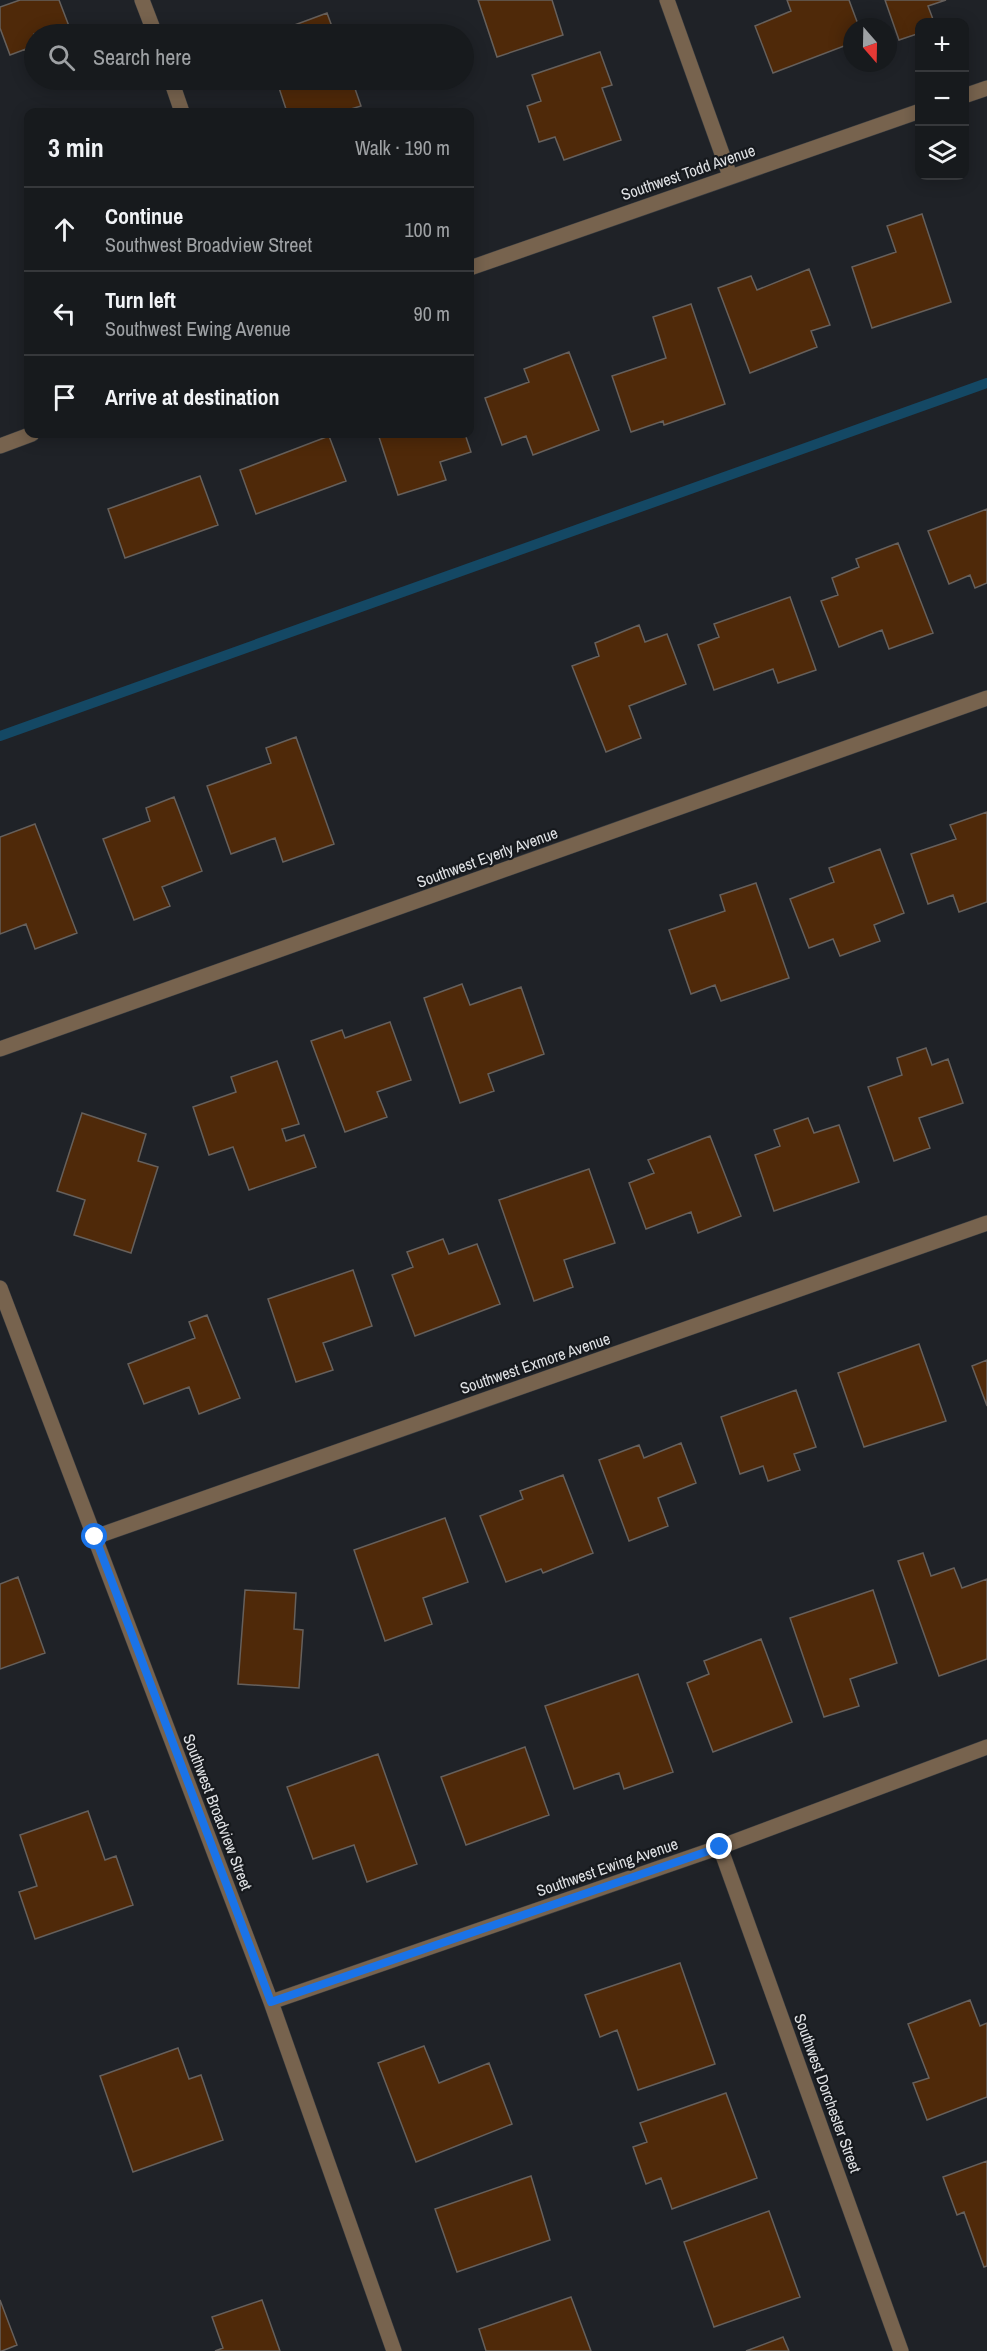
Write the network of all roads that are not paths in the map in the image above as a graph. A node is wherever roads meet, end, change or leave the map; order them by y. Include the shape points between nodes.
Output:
1 (142, 0) edge
2 (667, 0) edge
3 (151, 24) edge
4 (987, 88) edge
5 (174, 90) edge
6 (969, 94) edge
7 (181, 108) edge
8 (915, 113) edge
9 (730, 176) junction
10 (474, 267) edge
11 (24, 437) edge
12 (0, 446) edge
13 (987, 698) edge
14 (0, 1049) edge
15 (987, 1223) edge
16 (0, 1288) edge
17 (95, 1537) junction
18 (987, 1747) edge
19 (720, 1847) junction
20 (271, 2002) junction
21 (394, 2351) edge
22 (902, 2351) edge

1 - 3 street
2 - 9 street
4 - 6 street
5 - 7 street
8 - 9 street, Southwest Todd Avenue
9 - 10 street, Southwest Todd Avenue
11 - 12 street
13 - 14 street, Southwest Eyerly Avenue
15 - 17 street, Southwest Exmore Avenue
16 - 17 street, Southwest Broadview Street
17 - 20 street, Southwest Broadview Street
18 - 19 street, Southwest Ewing Avenue
19 - 20 street, Southwest Ewing Avenue
19 - 22 street, Southwest Dorchester Street
20 - 21 street, Southwest Broadview Street

